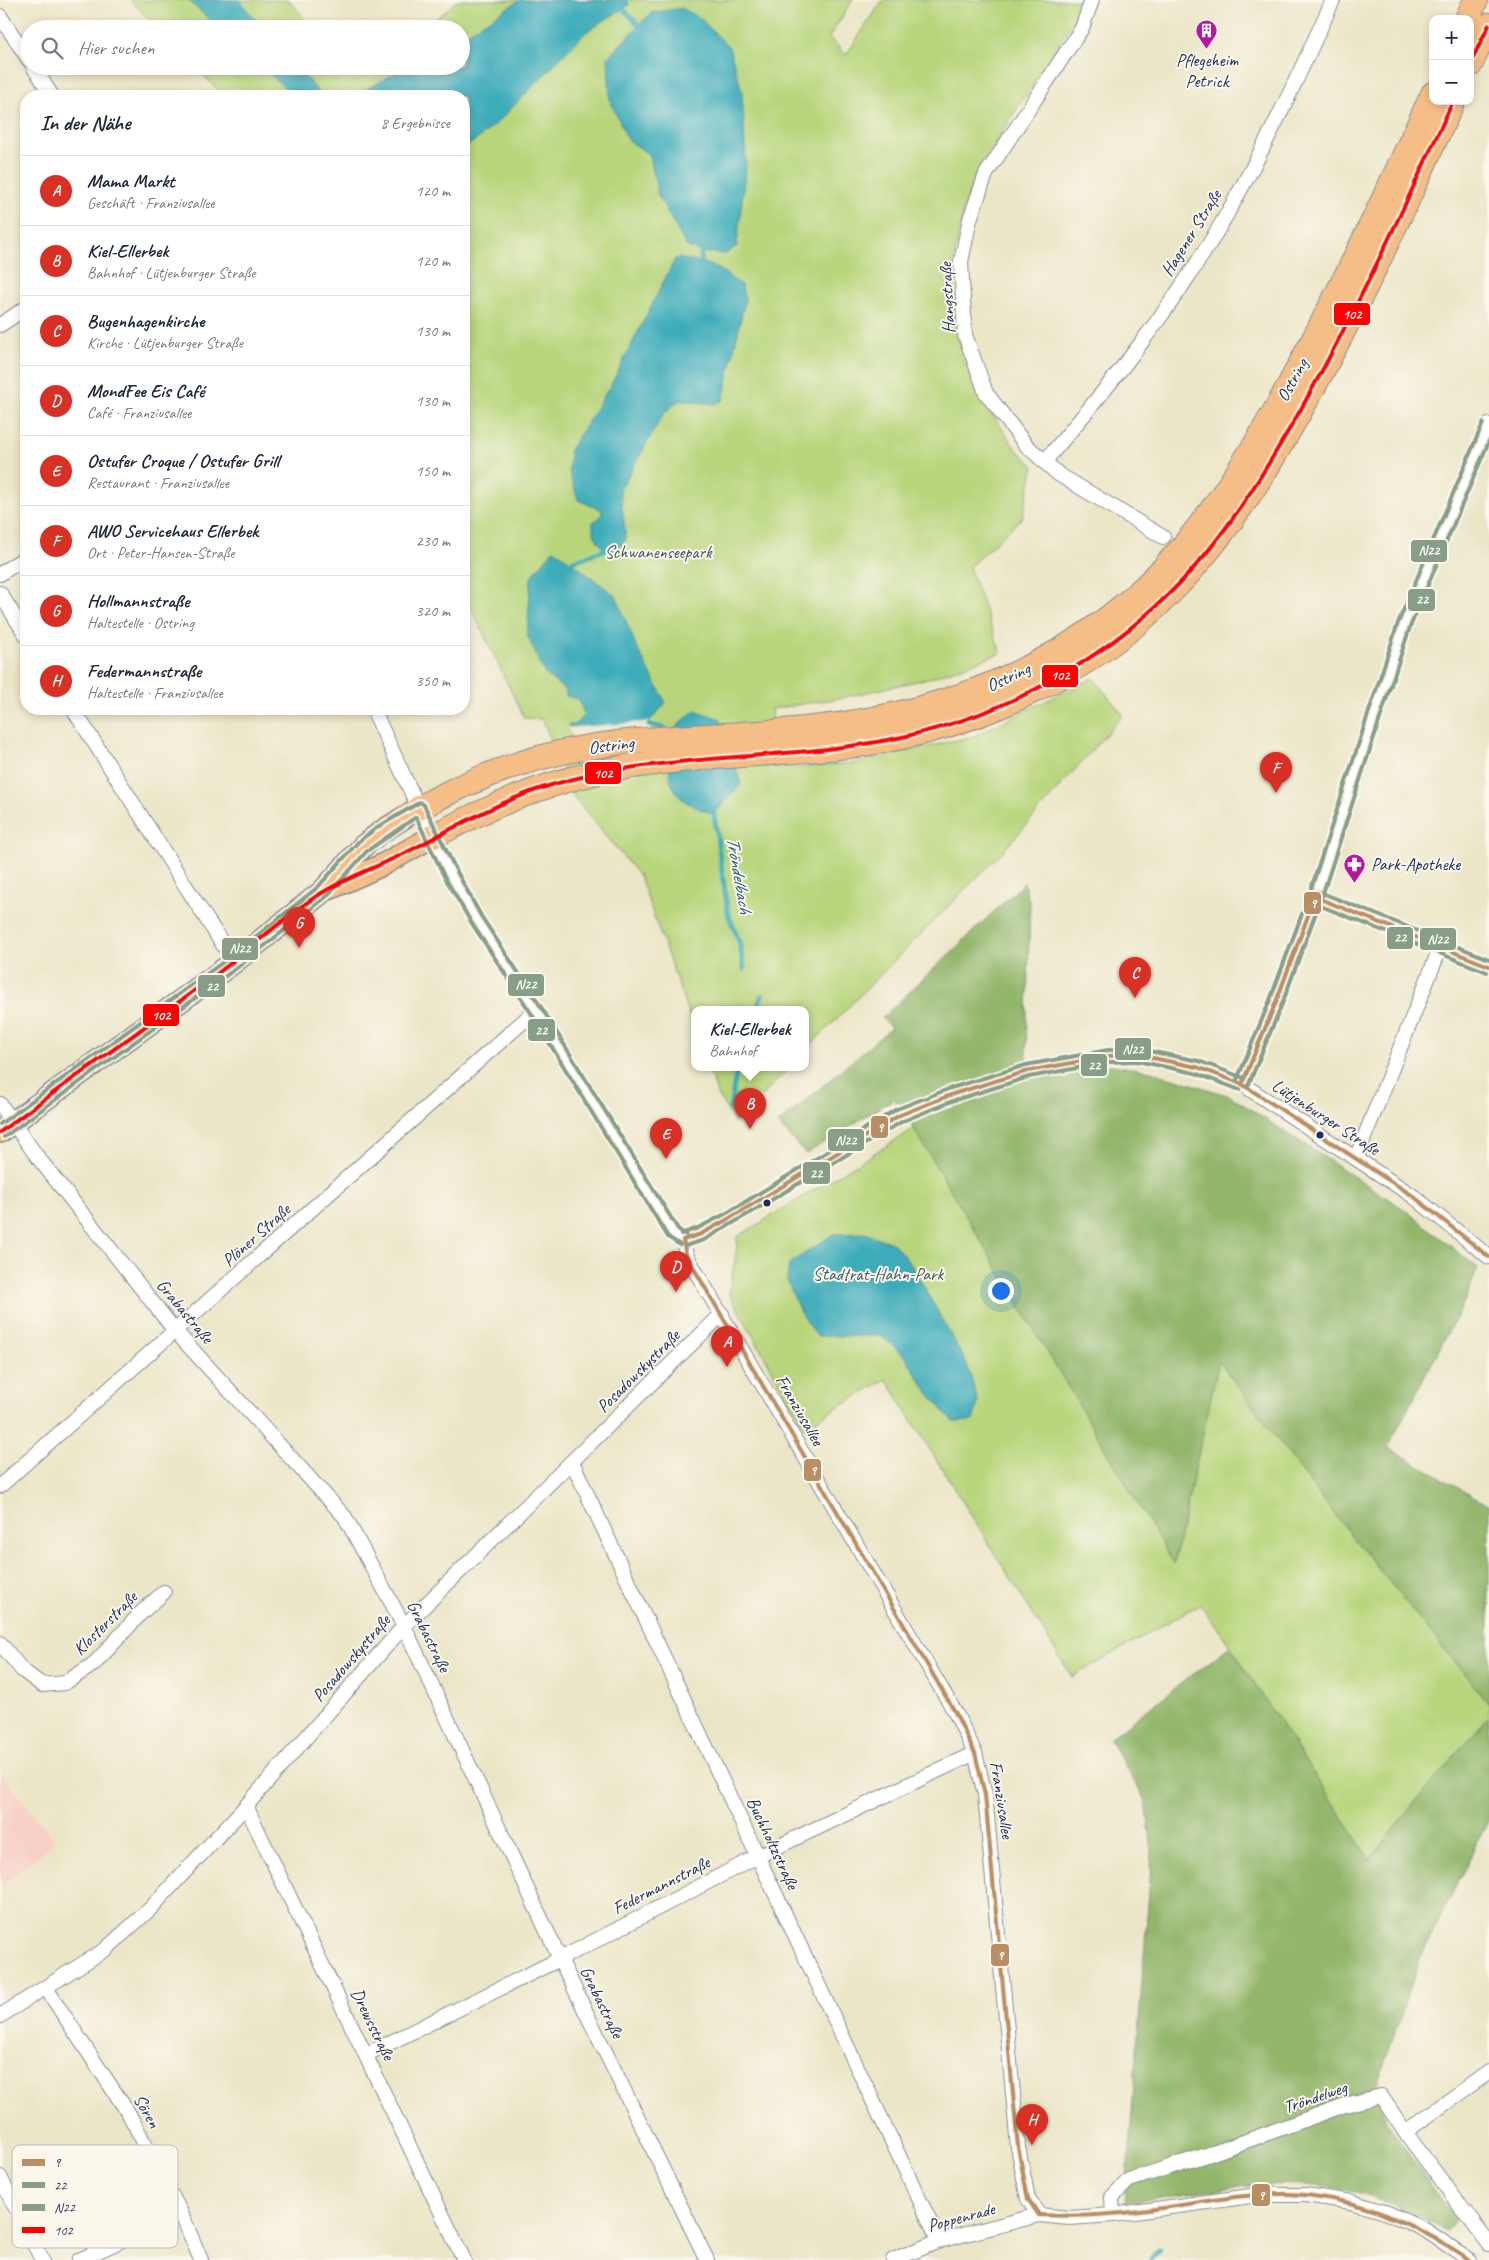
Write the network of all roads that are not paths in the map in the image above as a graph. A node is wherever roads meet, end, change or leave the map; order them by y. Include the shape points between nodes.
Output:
1 (1092, 0) edge
2 (1333, 0) edge
3 (0, 16) edge
4 (1489, 25) edge
5 (20, 46) edge
6 (1472, 60) edge
7 (39, 75) edge
8 (48, 90) edge
9 (1429, 102) edge
10 (1452, 105) edge
11 (20, 312) edge
12 (0, 325) edge
13 (1489, 425) edge
14 (1044, 462) junction
15 (1163, 537) dead end
16 (20, 561) edge
17 (0, 574) edge
18 (0, 593) edge
19 (20, 625) edge
20 (77, 715) edge
21 (375, 715) edge
22 (778, 742) junction
23 (419, 808) junction
24 (432, 837) junction
25 (322, 892) junction
26 (1315, 897) junction
27 (1441, 946) junction
28 (234, 962) junction
29 (1489, 966) edge
30 (536, 1010) junction
31 (1242, 1084) junction
32 (0, 1104) edge
33 (6, 1127) edge
34 (1356, 1158) junction
35 (683, 1240) junction
36 (1489, 1258) edge
37 (722, 1314) junction
38 (176, 1332) junction
39 (572, 1462) junction
40 (0, 1486) edge
41 (164, 1592) dead end
42 (404, 1626) junction
43 (0, 1643) edge
44 (975, 1754) junction
45 (246, 1806) junction
46 (758, 1856) junction
47 (560, 1959) junction
48 (46, 1988) junction
49 (0, 2016) edge
50 (367, 2054) junction
51 (1489, 2072) edge
52 (1405, 2132) junction
53 (145, 2145) edge
54 (0, 2177) edge
55 (12, 2201) edge
56 (178, 2208) edge
57 (181, 2214) junction
58 (178, 2215) edge
59 (1040, 2215) junction
60 (1113, 2215) junction
61 (939, 2241) junction
62 (1489, 2244) edge
63 (36, 2248) edge
64 (106, 2248) edge
65 (199, 2259) edge
66 (42, 2260) edge
67 (79, 2260) edge
68 (464, 2260) edge
69 (707, 2260) edge
70 (893, 2260) edge
71 (1470, 2260) edge

1 - 14 street, Hangstraße via 1082,28 986,174 970,219 962,262 965,334 986,393 1026,445
2 - 14 street, Hagener Straße via 1273,130 1220,227 1150,332
3 - 5 street
4 - 6 highway
7 - 8 street
9 - 22 highway, Ostring via 1347,276 1258,440 1211,512 1154,578 1074,641 993,685 935,706
10 - 22 highway, Ostring via 1372,277 1274,457 1230,523 1168,595 1086,661 1001,706 905,736 862,744
11 - 12 street
13 - 26 street via 1404,625
14 - 15 street, Hangstraße via 1086,493
16 - 17 street
18 - 19 street
20 - 28 street
21 - 23 street, Franziusallee
22 - 23 highway, Ostring via 622,743 571,750 532,760 452,790
22 - 24 highway, Ostring via 590,774 541,788 474,815
23 - 24 street, Franziusallee
23 - 25 main road, Ostring via 363,846
24 - 25 main road, Ostring via 382,865
24 - 30 street, Franziusallee via 476,918
25 - 28 main road, Ostring
26 - 27 street
26 - 31 street
27 - 29 street
27 - 34 street
28 - 33 main road, Ostring
30 - 35 street, Franziusallee via 673,1234
30 - 38 street, Plöner Straße
31 - 34 street, Lütjenburger Straße
31 - 35 street, Lütjenburger Straße via 1197,1066 1138,1055 1109,1056 1028,1071 953,1094 900,1115 730,1218
32 - 33 street, Grabastraße
33 - 38 street, Grabastraße
34 - 36 street, Lütjenburger Straße via 1413,1196
35 - 37 street, Franziusallee via 686,1255
37 - 39 street, Posadowskystraße
37 - 44 street, Franziusallee via 955,1712
38 - 40 street, Plöner Straße
38 - 42 street, Grabastraße via 341,1510
39 - 42 street, Posadowskystraße
39 - 46 street, Buchholtzstraße
41 - 43 street, Klosterstraße via 94,1664 65,1683 42,1685 22,1670
42 - 45 street, Posadowskystraße
42 - 47 street, Grabastraße
44 - 46 street, Federmannstraße
44 - 59 street, Franziusallee via 985,1794 1018,2147 1028,2199
45 - 48 street, Posadowskystraße via 151,1908 106,1949
45 - 50 street, Drewsstraße
46 - 47 street, Federmannstraße
46 - 61 street, Buchholtzstraße
47 - 50 street, Federmannstraße
47 - 69 street, Grabastraße
48 - 49 street, Posadowskystraße
48 - 53 street, Sören via 129,2114
50 - 68 street, Drewsstraße
51 - 52 street
52 - 60 street, Tröndelweg via 1382,2096 1345,2105 1129,2180 1112,2197
52 - 62 street, Tröndelweg
54 - 55 street
56 - 57 street, Sören
57 - 58 street
57 - 65 street, Sören
59 - 60 street via 1070,2218
59 - 61 street, Poppenrade
60 - 71 street via 1258,2195 1306,2195 1352,2202 1388,2213 1425,2230
61 - 70 street, Poppenrade
63 - 66 street
64 - 67 street

